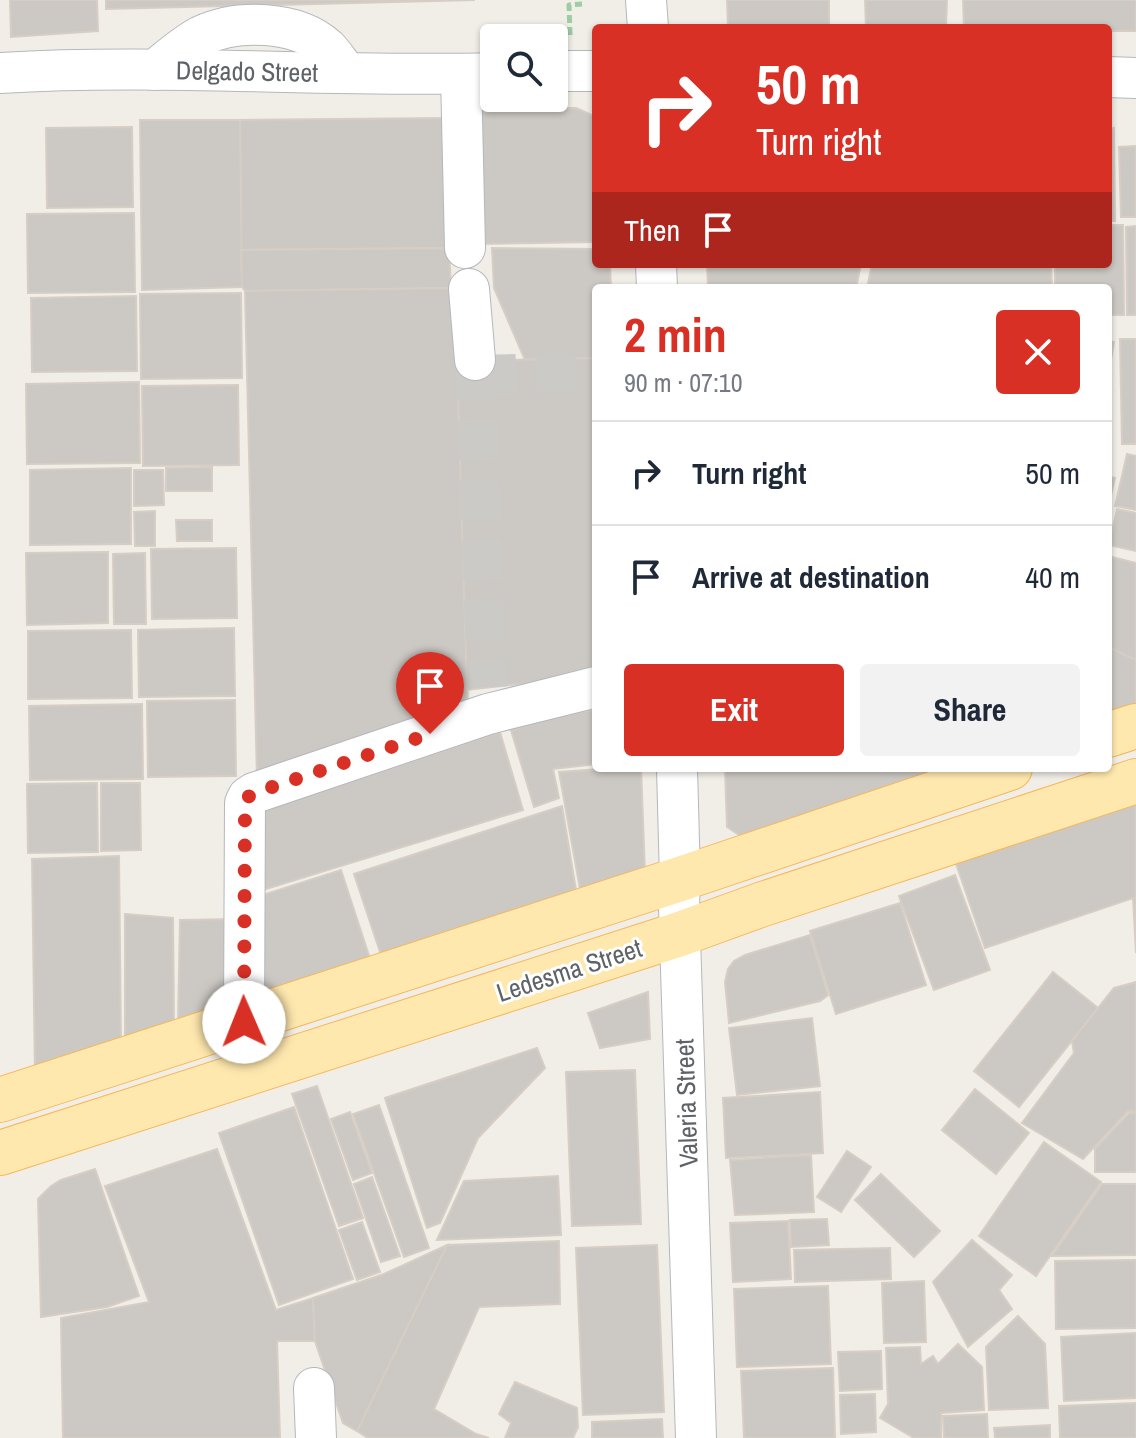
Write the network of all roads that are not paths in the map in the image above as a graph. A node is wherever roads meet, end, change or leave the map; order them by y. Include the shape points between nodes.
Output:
1 (646, 0) edge
2 (648, 24) edge
3 (568, 71) edge
4 (592, 71) edge
5 (0, 73) edge
6 (478, 73) edge
7 (1112, 77) edge
8 (1136, 78) edge
9 (465, 248) dead end
10 (469, 289) dead end
11 (475, 360) tunnel mouth
12 (592, 688) edge
13 (1136, 726) edge
14 (1112, 734) edge
15 (677, 772) edge
16 (998, 772) edge
17 (1136, 781) edge
18 (680, 879) junction
19 (680, 934) junction
20 (244, 1022) junction
21 (0, 1100) edge
22 (0, 1153) edge
23 (314, 1388) dead end
24 (316, 1438) edge
25 (696, 1438) edge

1 - 2 street
3 - 4 street
5 - 6 street, Delgado Street
6 - 9 street
7 - 8 street
10 - 11 street
12 - 20 street via 488,701 248,797
13 - 14 main road
15 - 18 street, Valeria Street
16 - 18 main road, Ledesma Street
17 - 19 main road, Ledesma Street
18 - 19 street, Valeria Street
18 - 20 main road, Ledesma Street
19 - 22 main road, Ledesma Street
19 - 25 street, Valeria Street
20 - 21 main road, Ledesma Street
23 - 24 street

